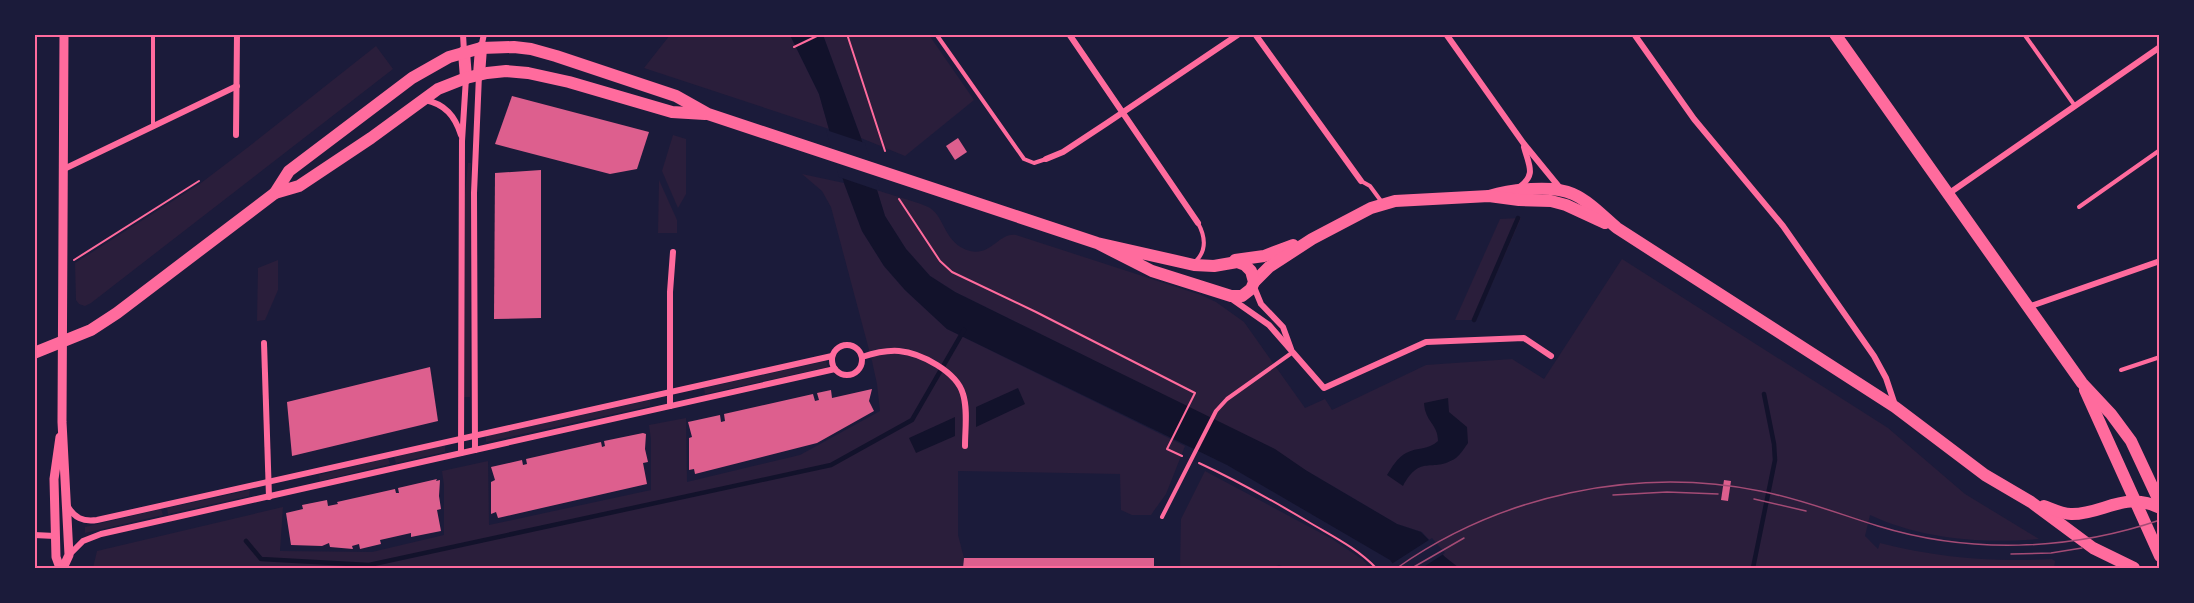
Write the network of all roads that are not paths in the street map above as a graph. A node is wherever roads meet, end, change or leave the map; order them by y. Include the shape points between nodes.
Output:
1 (64, 34) edge
2 (153, 34) edge
3 (237, 34) edge
4 (463, 34) edge
5 (484, 34) edge
6 (936, 34) edge
7 (1069, 34) edge
8 (1239, 34) edge
9 (1255, 34) edge
10 (1446, 34) edge
11 (1634, 34) edge
12 (1835, 34) edge
13 (2024, 34) edge
14 (2160, 47) edge
15 (481, 48) junction
16 (464, 52) junction
17 (479, 75) junction
18 (466, 78) junction
19 (237, 87) junction
20 (422, 100) junction
21 (2075, 107) junction
22 (1123, 112) junction
23 (708, 114) junction
24 (153, 126) junction
25 (236, 135) dead end
26 (462, 141) junction
27 (1524, 144) junction
28 (2160, 150) edge
29 (1046, 159) joint
30 (64, 169) junction
31 (1361, 181) joint
32 (1514, 191) junction
33 (1563, 191) junction
34 (275, 193) junction
35 (1948, 195) junction
36 (1490, 196) junction
37 (1383, 204) junction
38 (2079, 207) dead end
39 (1198, 223) joint
40 (1617, 228) junction
41 (1312, 239) junction
42 (1097, 243) junction
43 (673, 252) dead end
44 (2160, 261) edge
45 (1228, 262) junction
46 (1186, 264) junction
47 (1254, 283) junction
48 (1224, 293) junction
49 (2028, 307) junction
50 (62, 342) junction
51 (264, 343) dead end
52 (1293, 352) junction
53 (34, 353) edge
54 (832, 356) junction
55 (1551, 356) dead end
56 (862, 357) junction
57 (2160, 357) edge
58 (835, 369) junction
59 (2121, 370) dead end
60 (2082, 383) junction
61 (670, 392) junction
62 (670, 406) junction
63 (1895, 407) junction
64 (62, 422) junction
65 (474, 436) junction
66 (461, 439) junction
67 (965, 446) dead end
68 (475, 450) junction
69 (461, 453) junction
70 (269, 482) junction
71 (269, 497) junction
72 (2135, 501) junction
73 (2031, 502) junction
74 (2160, 503) edge
75 (67, 505) junction
76 (2160, 508) edge
77 (1162, 517) dead end
78 (34, 535) edge
79 (55, 536) junction
80 (69, 555) junction
81 (2160, 556) edge
82 (61, 568) edge
83 (2134, 568) edge

1 - 30 street
2 - 24 lane
3 - 19 street
4 - 16 street
5 - 15 street
6 - 29 lane via 1022,157 1034,164
7 - 22 street
8 - 22 street
9 - 31 street
10 - 27 street
11 - 63 street via 1683,104 1783,226 1868,347 1886,378
12 - 35 main road
13 - 21 lane
14 - 21 street
15 - 16 main road
15 - 17 main road
15 - 23 main road via 522,48 556,56 676,96
16 - 18 main road
16 - 34 main road via 434,64 394,90 290,171
17 - 18 main road
17 - 23 main road via 528,73 672,112
17 - 65 street via 474,194
18 - 20 main road
18 - 26 street
19 - 24 street
19 - 25 street
20 - 26 street via 450,112
20 - 34 main road via 299,186
21 - 35 street
22 - 29 street
22 - 39 street
23 - 42 main road
24 - 30 street
26 - 66 street
27 - 32 street via 1531,175
27 - 33 street
28 - 38 lane
30 - 50 street
31 - 37 lane via 1370,186
32 - 33 main road
32 - 36 main road
33 - 40 main road via 1580,198
34 - 50 main road via 117,313
35 - 49 main road
36 - 37 main road
36 - 40 main road via 1556,202
37 - 41 main road
39 - 46 lane via 1203,252 1196,261
40 - 63 main road
41 - 45 main road via 1264,256
41 - 47 main road via 1269,267
42 - 46 main road
42 - 48 main road via 1152,271
43 - 61 street via 669,292
44 - 49 street
45 - 46 main road via 1214,266
45 - 47 main road via 1246,266 1253,273
45 - 48 main road via 1217,276
47 - 48 main road via 1245,294
47 - 52 street via 1260,301 1283,327
48 - 52 street via 1266,323
49 - 60 main road
50 - 53 main road
50 - 64 street
51 - 70 street
52 - 55 street via 1324,388 1426,342 1524,338
52 - 77 lane via 1227,399 1215,413
54 - 56 street via 837,348 849,344
54 - 58 street
54 - 61 street
56 - 58 street via 855,372 846,375
56 - 67 street via 899,351 950,373 964,397
57 - 59 lane
58 - 62 street
60 - 72 main road
60 - 74 main road via 2132,441
61 - 62 street
61 - 65 street
62 - 68 street
63 - 73 main road via 1985,475
64 - 75 street
64 - 79 street via 54,479
65 - 66 street
65 - 68 street
66 - 69 street
66 - 70 street
68 - 69 street
69 - 71 street
70 - 71 street
70 - 75 street via 94,521 77,518
71 - 80 street via 95,536
72 - 73 main road via 2072,514
72 - 76 main road
72 - 81 main road
73 - 83 main road via 2093,548
75 - 80 street
78 - 79 street
79 - 82 street
80 - 82 street

